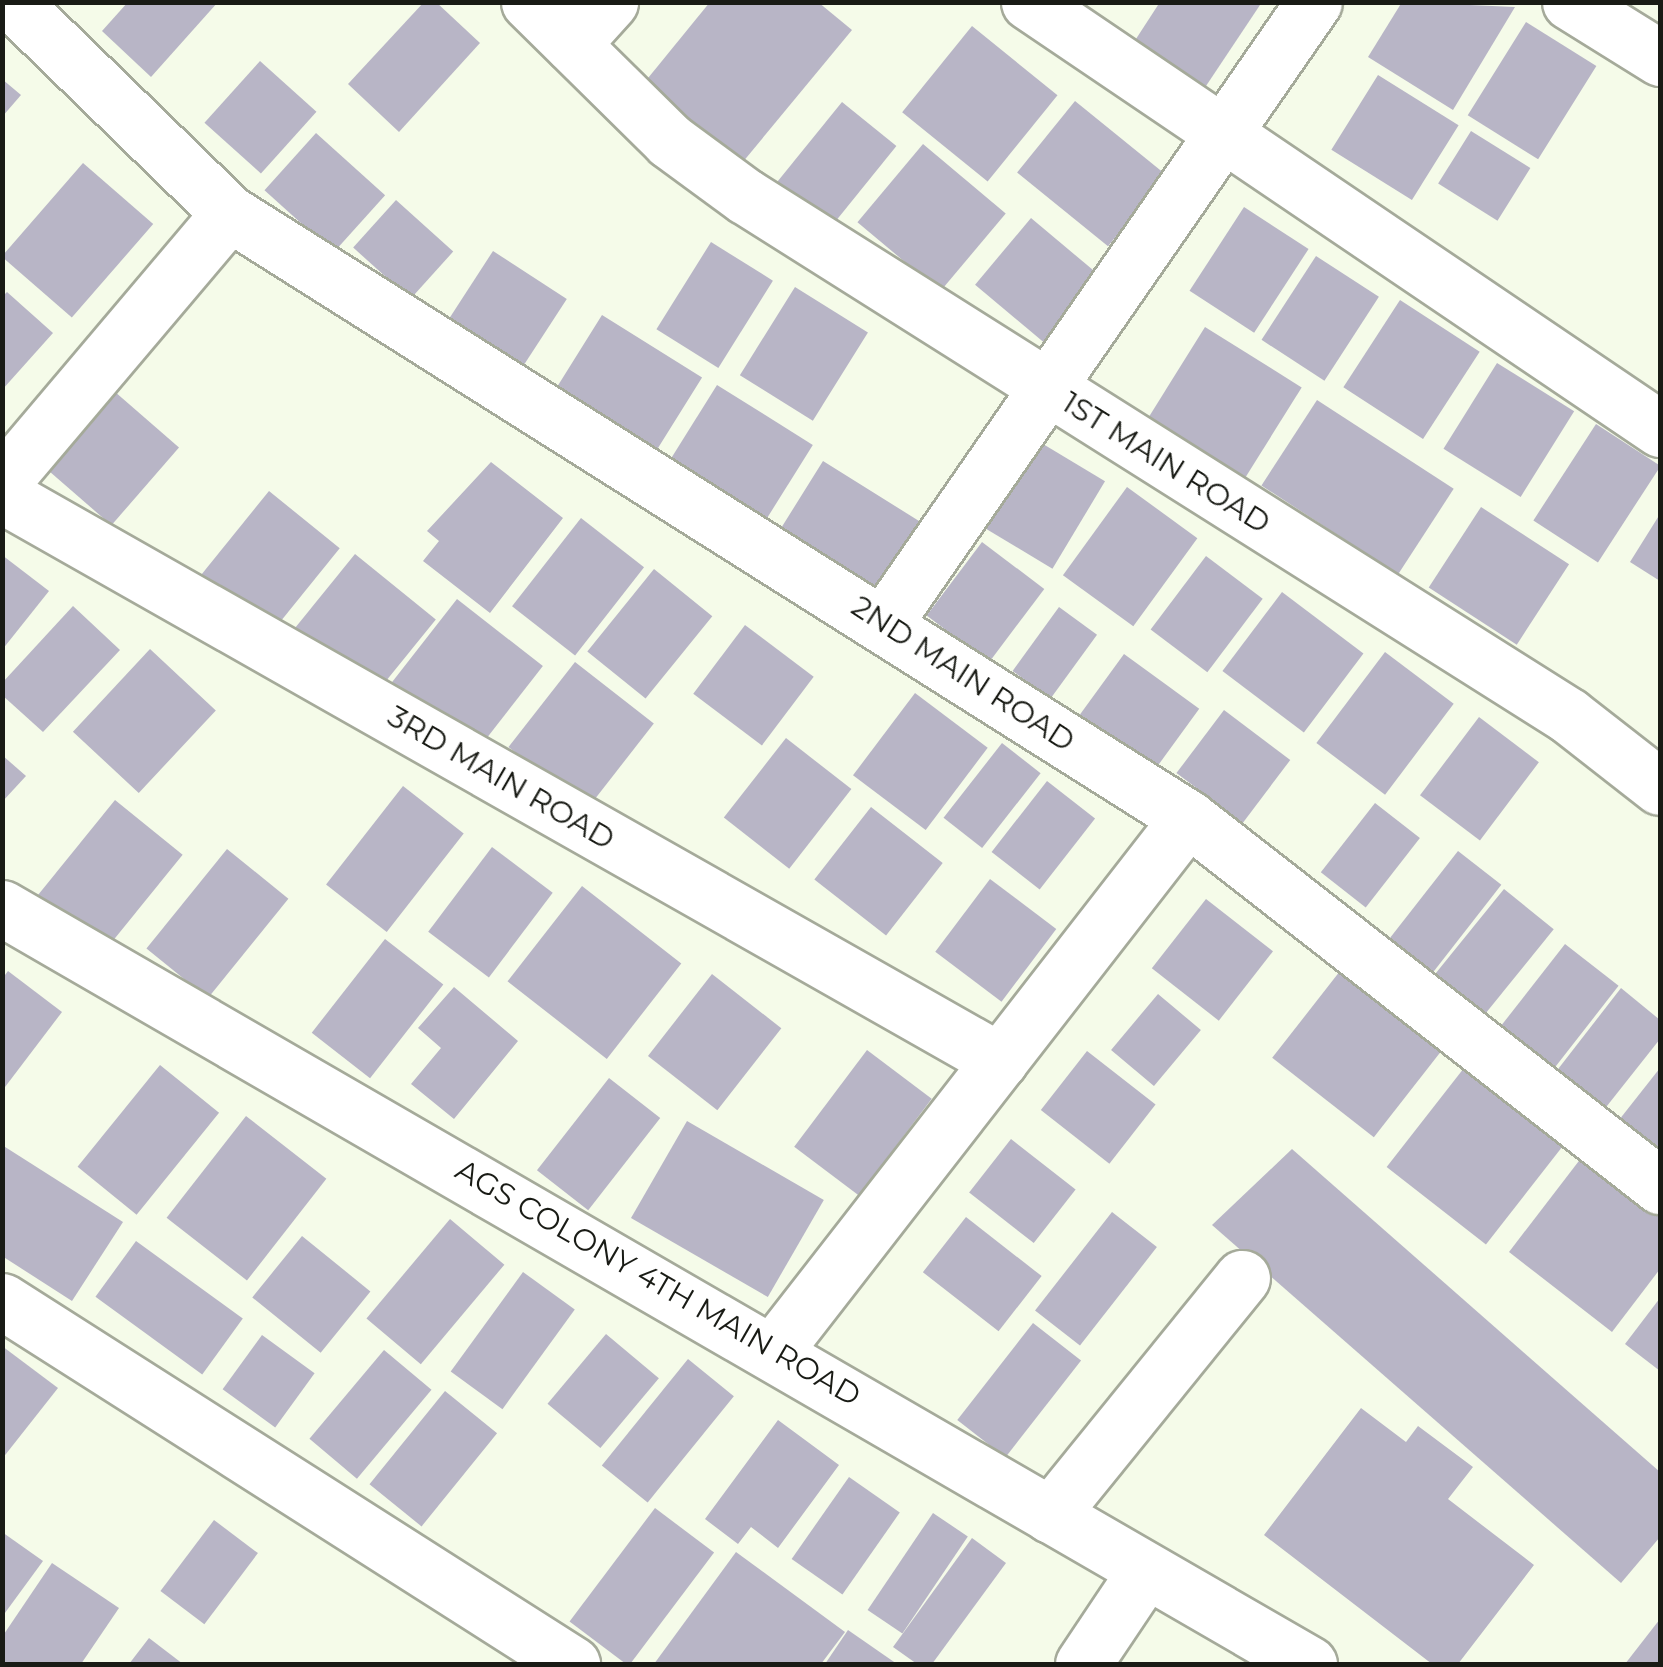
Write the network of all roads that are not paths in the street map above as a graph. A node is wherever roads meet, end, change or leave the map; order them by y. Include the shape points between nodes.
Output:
1 (12, 2) edge
2 (528, 2) edge
3 (610, 2) edge
4 (1029, 2) edge
5 (1314, 2) edge
6 (1570, 2) edge
7 (572, 44) junction
8 (1660, 58) edge
9 (1221, 132) junction
10 (229, 213) junction
11 (1051, 390) junction
12 (1660, 429) edge
13 (2, 482) edge
14 (2, 495) edge
15 (884, 623) junction
16 (1660, 787) edge
17 (1188, 818) junction
18 (2, 908) edge
19 (1000, 1060) junction
20 (1660, 1186) edge
21 (1242, 1278) dead end
22 (2, 1301) edge
23 (776, 1348) junction
24 (1050, 1514) junction
25 (1144, 1573) junction
26 (572, 1664) edge
27 (1083, 1664) edge
28 (1309, 1664) edge

1 - 10 street, 2ND MAIN ROAD
2 - 7 street, 1ST MAIN ROAD
3 - 7 street
4 - 9 street
5 - 9 street
6 - 8 street
7 - 11 street, 1ST MAIN ROAD via 670,141
9 - 11 street
9 - 12 street
10 - 13 street
10 - 15 street, 2ND MAIN ROAD
11 - 15 street
11 - 16 street, 1ST MAIN ROAD via 1568,716
14 - 19 street, 3RD MAIN ROAD
15 - 17 street, 2ND MAIN ROAD
17 - 19 street
17 - 20 street, 2ND MAIN ROAD
18 - 23 street, AGS COLONY 4TH MAIN ROAD
19 - 23 street
21 - 24 street
22 - 26 street
23 - 24 street, AGS COLONY 4TH MAIN ROAD
24 - 25 street, AGS COLONY 4TH MAIN ROAD
25 - 27 street
25 - 28 street, AGS COLONY 4TH MAIN ROAD

